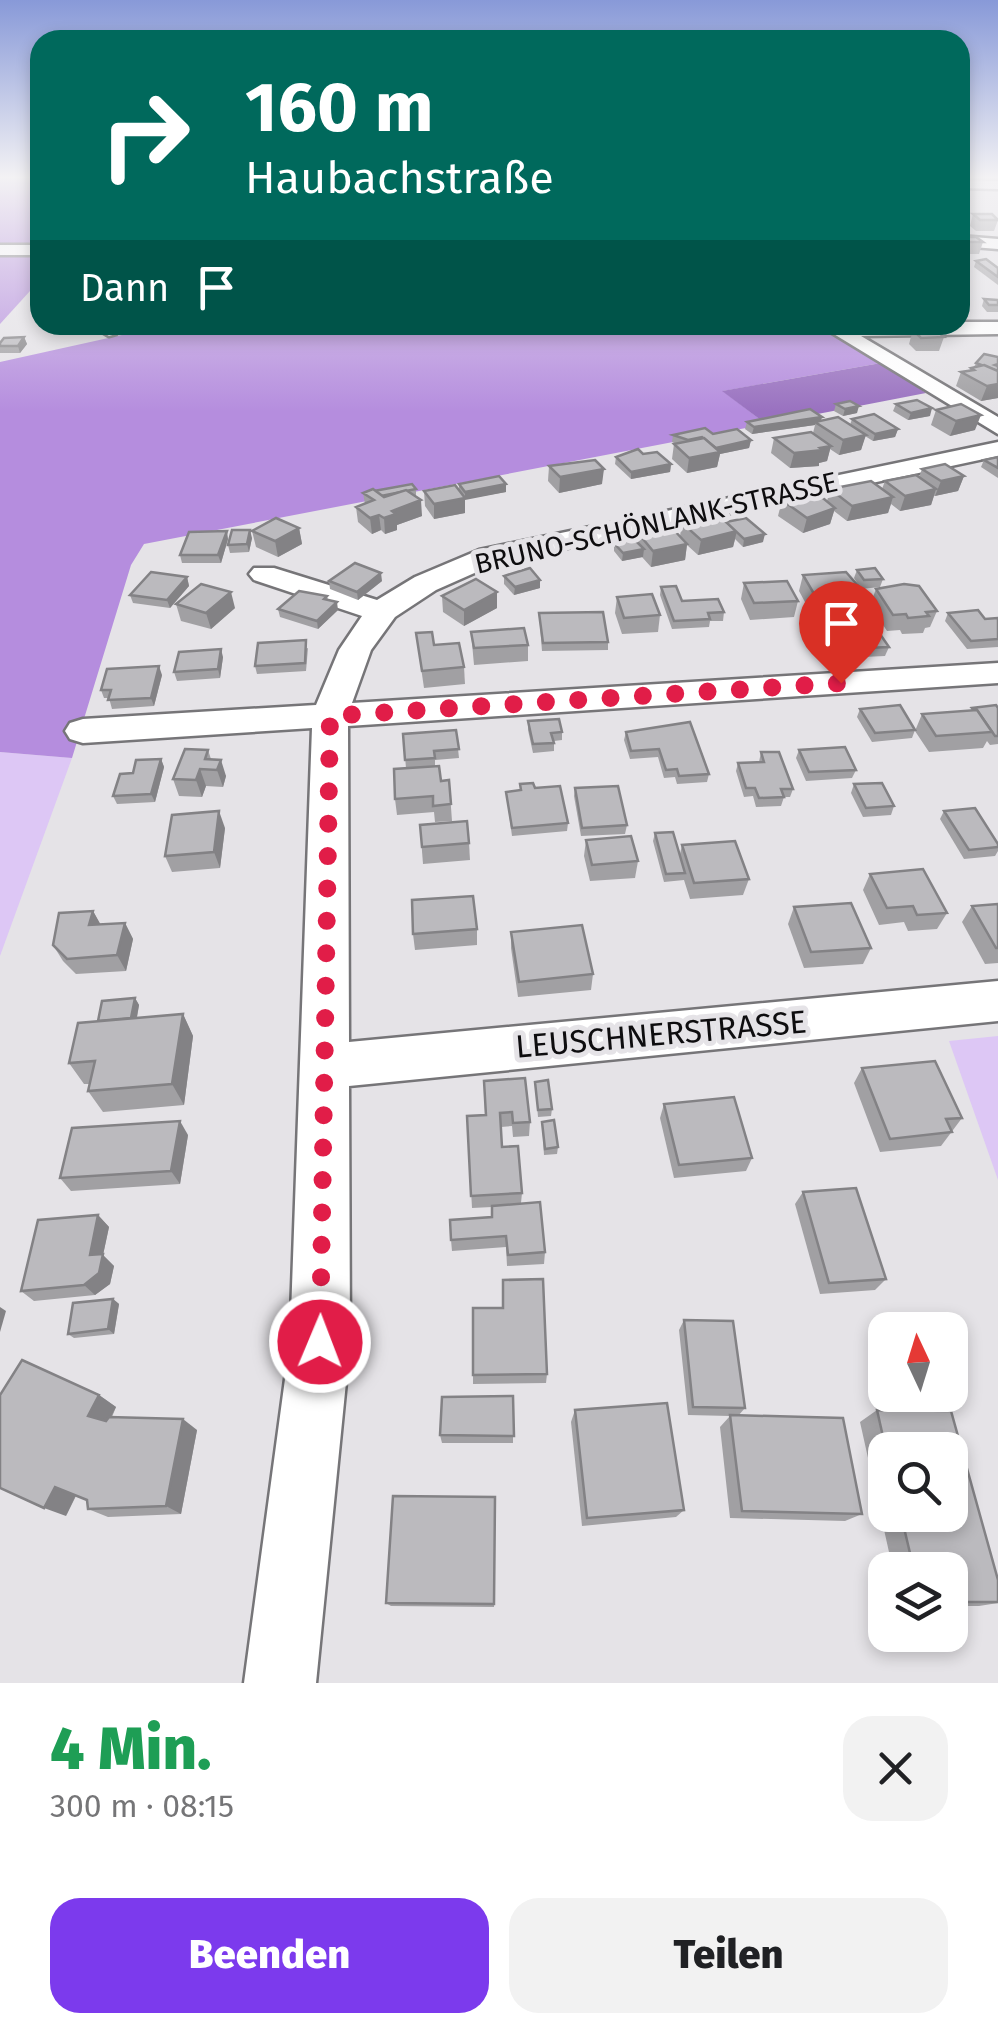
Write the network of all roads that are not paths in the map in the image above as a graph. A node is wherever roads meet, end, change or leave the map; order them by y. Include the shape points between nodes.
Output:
1 (970, 328) edge
2 (998, 328) edge
3 (845, 335) edge
4 (998, 428) edge
5 (998, 449) edge
6 (264, 574) dead end
7 (378, 611) junction
8 (998, 673) edge
9 (330, 716) junction
10 (83, 731) dead end
11 (998, 1001) edge
12 (324, 1066) junction
13 (280, 1683) edge

1 - 2 street
3 - 4 street
5 - 7 street, BRUNO-SCHÖNLANK-STRASSE via 489,556
6 - 7 street
7 - 9 street, BRUNO-SCHÖNLANK-STRASSE via 348,657
8 - 9 street
9 - 10 street
9 - 12 street, BRUNO-SCHÖNLANK-STRASSE
11 - 12 street, LEUSCHNERSTRASSE
12 - 13 street, BRUNO-SCHÖNLANK-STRASSE via 320,1342

